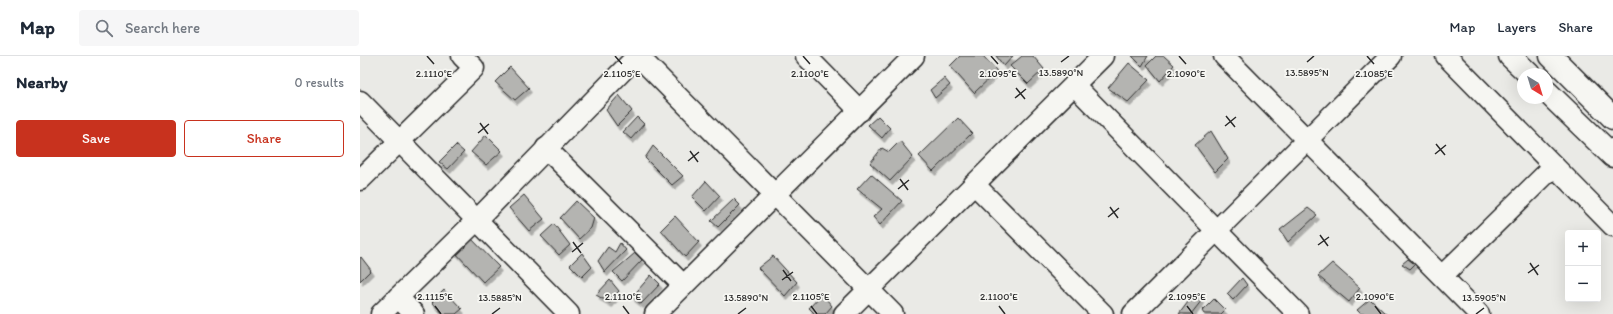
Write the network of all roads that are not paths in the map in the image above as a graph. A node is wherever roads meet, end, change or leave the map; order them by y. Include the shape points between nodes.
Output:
1 (462, 56) edge
2 (637, 56) edge
3 (806, 56) edge
4 (914, 56) edge
5 (1103, 56) edge
6 (1224, 56) edge
7 (1392, 56) edge
8 (1446, 56) edge
9 (1510, 56) edge
10 (1551, 56) edge
11 (1523, 68) edge
12 (1074, 85) junction
13 (1553, 98) edge
14 (360, 101) edge
15 (860, 111) junction
16 (1613, 118) edge
17 (1307, 140) junction
18 (399, 141) junction
19 (546, 148) junction
20 (1613, 156) edge
21 (1554, 166) junction
22 (360, 180) edge
23 (974, 184) junction
24 (775, 194) junction
25 (477, 220) junction
26 (1613, 226) edge
27 (1216, 231) junction
28 (1442, 276) junction
29 (683, 285) junction
30 (869, 290) junction
31 (398, 297) junction
32 (381, 314) edge
33 (414, 314) edge
34 (569, 314) edge
35 (655, 314) edge
36 (844, 314) edge
37 (893, 314) edge
38 (1103, 314) edge
39 (1133, 314) edge
40 (1298, 314) edge
41 (1479, 314) edge

1 - 18 street via 474,68
2 - 19 street
2 - 24 street
3 - 15 street
4 - 15 street
5 - 12 street
6 - 17 street
7 - 17 street
8 - 21 street
9 - 11 main road
10 - 16 main road
12 - 23 street
12 - 27 street
13 - 20 main road
14 - 18 street
15 - 24 street
17 - 27 street
17 - 28 street
18 - 22 street
18 - 25 street
19 - 25 street
19 - 29 street
21 - 26 street
21 - 28 street
23 - 30 street
23 - 38 street
24 - 29 street
24 - 30 street
25 - 31 street
25 - 34 street
27 - 39 street
27 - 40 street
28 - 41 street
29 - 35 street
30 - 36 street
30 - 37 street
31 - 32 street
31 - 33 street

